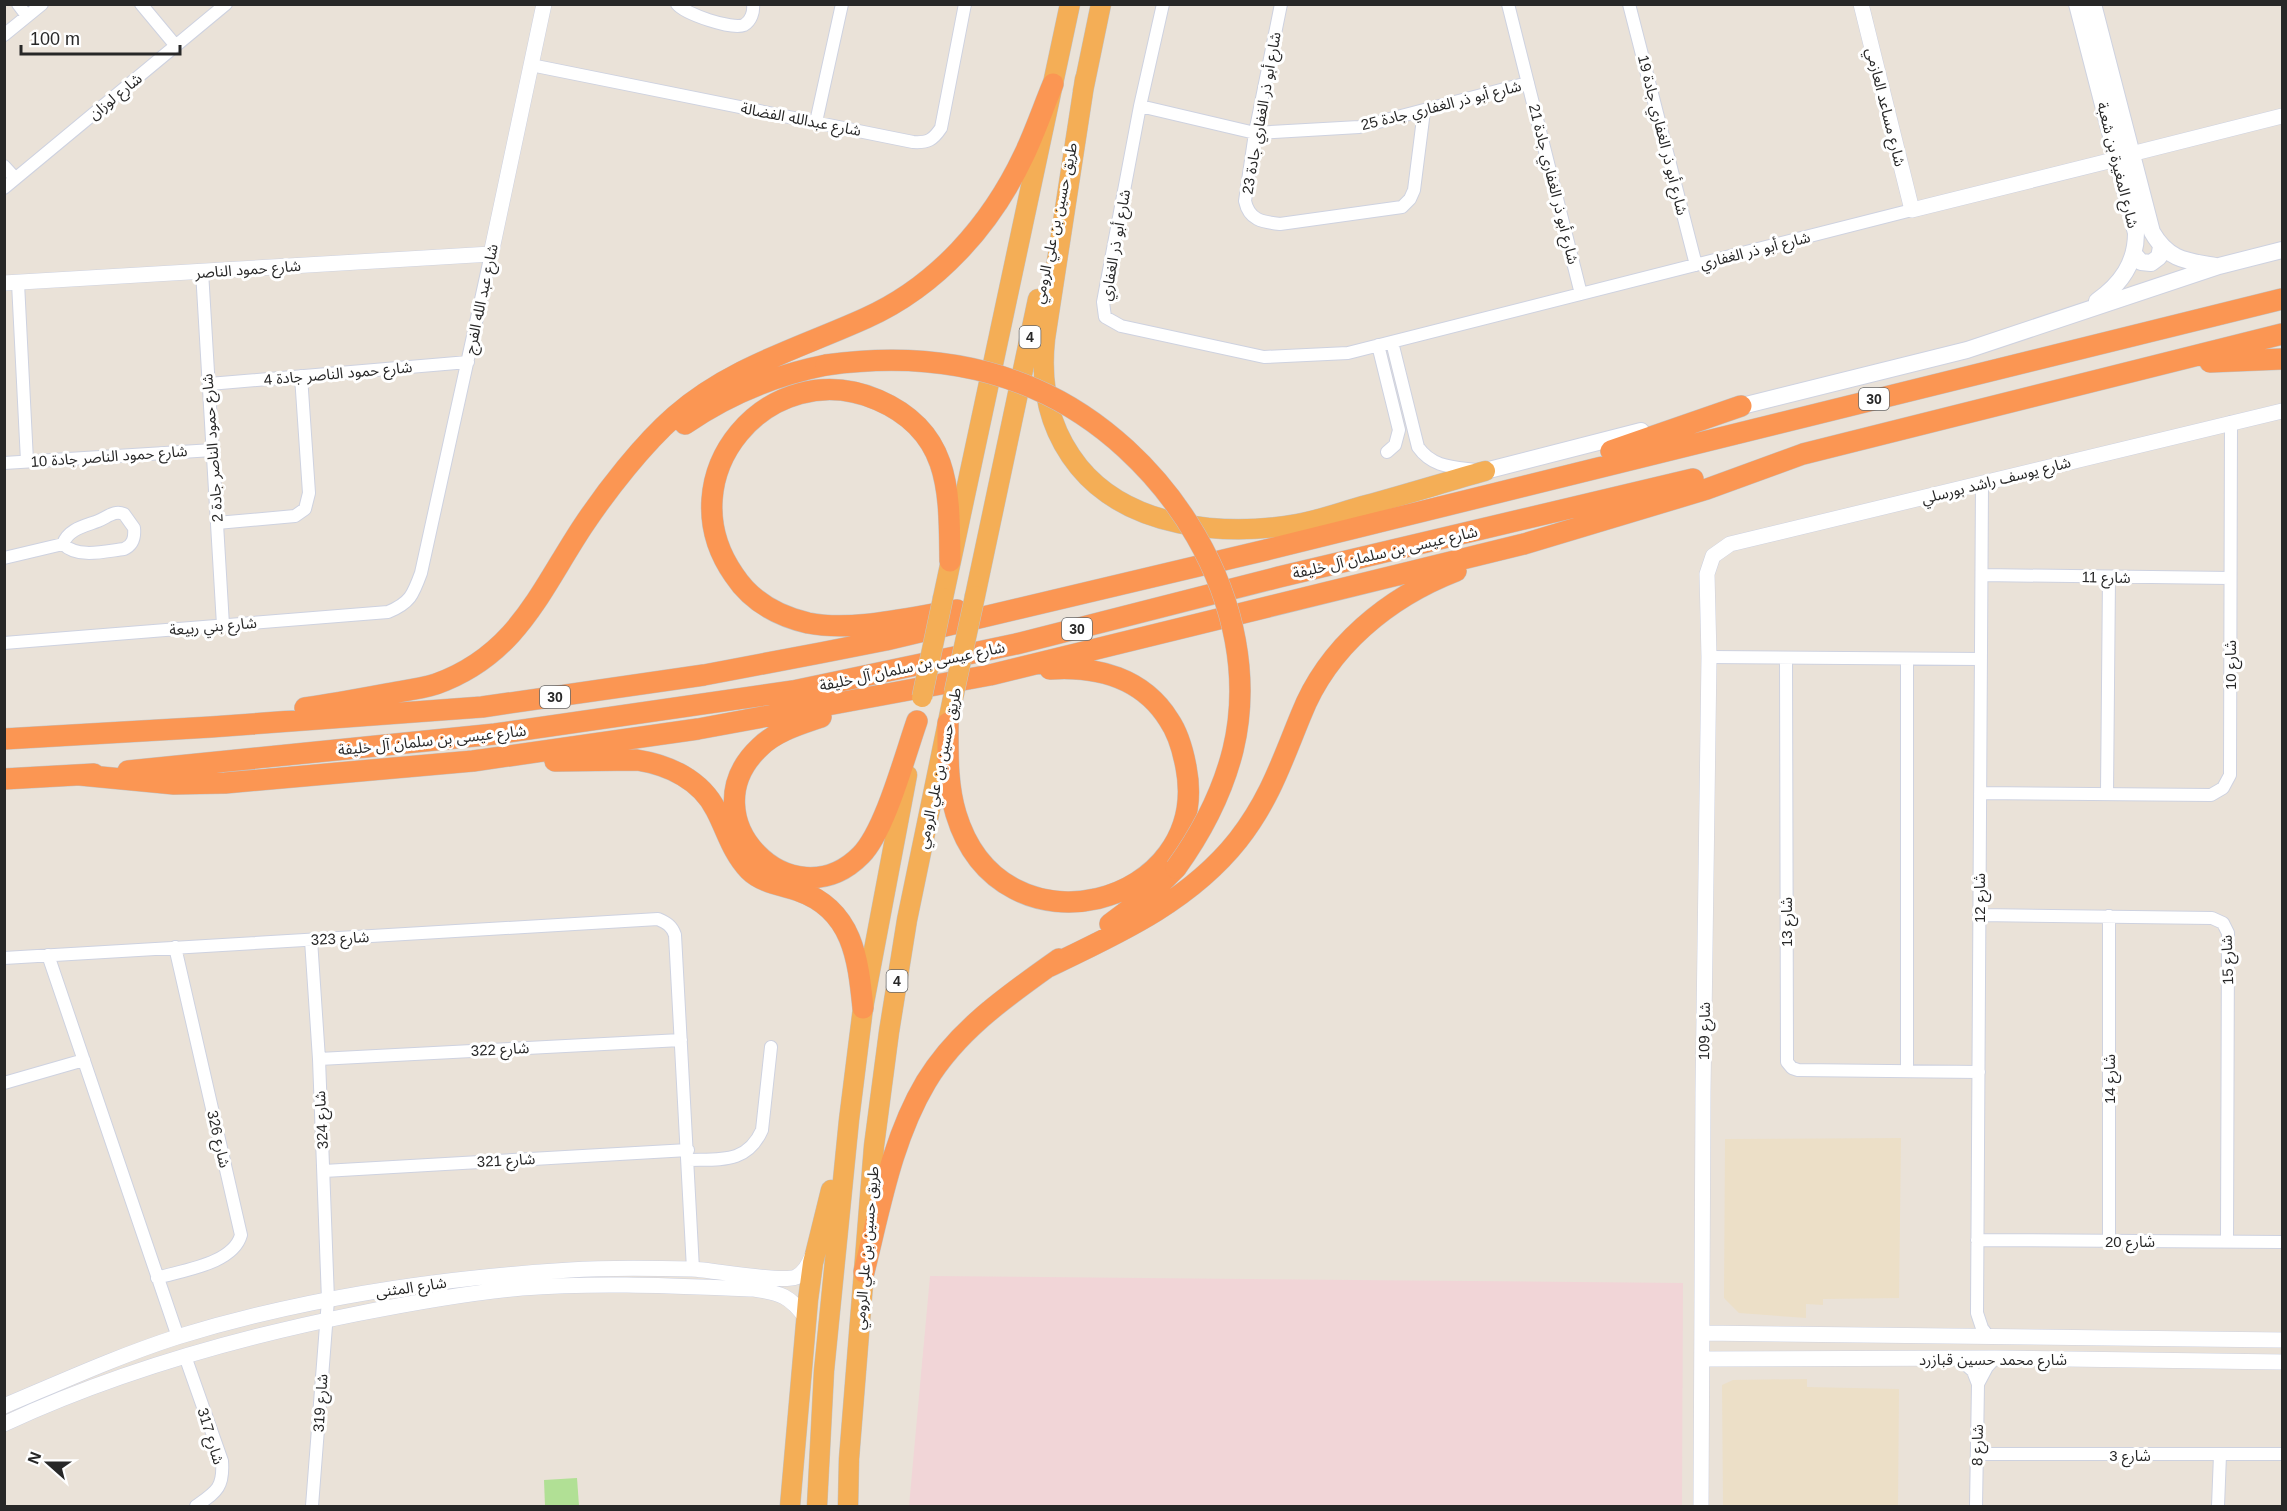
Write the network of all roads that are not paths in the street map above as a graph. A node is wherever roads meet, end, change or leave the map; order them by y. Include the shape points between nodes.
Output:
1 (18, 4) edge
2 (42, 4) edge
3 (141, 4) edge
4 (226, 4) edge
5 (544, 4) edge
6 (677, 4) edge
7 (753, 4) edge
8 (842, 4) edge
9 (965, 4) edge
10 (1070, 4) edge
11 (1101, 4) edge
12 (1163, 4) edge
13 (1281, 4) edge
14 (1508, 4) edge
15 (1629, 4) edge
16 (1861, 4) edge
17 (2077, 4) edge
18 (2093, 4) edge
19 (27, 16) junction
20 (4, 35) edge
21 (176, 46) junction
22 (531, 65) junction
23 (1085, 79) junction
24 (1528, 83) junction
25 (1053, 84) junction
26 (1140, 106) junction
27 (1424, 111) junction
28 (2283, 116) edge
29 (816, 123) junction
30 (1255, 133) junction
31 (2124, 156) junction
32 (4, 166) edge
33 (15, 178) junction
34 (4, 188) edge
35 (1912, 210) junction
36 (2161, 247) junction
37 (2283, 250) edge
38 (491, 254) junction
39 (2134, 254) junction
40 (1696, 265) junction
41 (2219, 266) junction
42 (201, 271) junction
43 (11, 283) edge
44 (1581, 294) junction
45 (2283, 299) edge
46 (2086, 309) junction
47 (2283, 334) edge
48 (1392, 342) junction
49 (1378, 345) junction
50 (2283, 359) edge
51 (468, 362) junction
52 (2164, 364) junction
53 (301, 376) junction
54 (209, 384) junction
55 (1741, 406) junction
56 (2283, 411) edge
57 (2230, 422) junction
58 (1411, 426) junction
59 (213, 450) junction
60 (1803, 454) junction
61 (27, 461) junction
62 (4, 463) edge
63 (1485, 471) junction
64 (622, 475) junction
65 (1982, 484) junction
66 (1465, 500) junction
67 (217, 523) junction
68 (63, 544) junction
69 (1524, 544) junction
70 (1713, 556) joint
71 (4, 558) edge
72 (950, 561) junction
73 (1982, 575) junction
74 (2109, 577) junction
75 (2230, 578) junction
76 (1097, 589) junction
77 (414, 593) joint
78 (223, 625) junction
79 (4, 643) edge
80 (1709, 657) junction
81 (1786, 658) junction
82 (1907, 659) junction
83 (1981, 659) junction
84 (990, 675) junction
85 (883, 696) junction
86 (917, 721) junction
87 (948, 723) junction
88 (211, 727) junction
89 (4, 739) edge
90 (473, 761) junction
91 (80, 775) junction
92 (4, 779) edge
93 (1980, 793) junction
94 (2107, 793) junction
95 (1979, 915) junction
96 (2109, 916) junction
97 (311, 940) junction
98 (175, 947) junction
99 (48, 955) junction
100 (4, 958) edge
101 (1047, 967) junction
102 (863, 1008) junction
103 (681, 1040) junction
104 (771, 1047) dead end
105 (319, 1059) junction
106 (84, 1060) junction
107 (1907, 1070) junction
108 (1979, 1071) junction
109 (4, 1083) edge
110 (849, 1120) junction
111 (688, 1155) junction
112 (324, 1171) junction
113 (1977, 1240) junction
114 (2109, 1241) junction
115 (2227, 1242) junction
116 (2283, 1242) edge
117 (817, 1245) junction
118 (693, 1269) junction
119 (864, 1272) junction
120 (157, 1278) junction
121 (328, 1300) junction
122 (1977, 1313) junction
123 (806, 1318) junction
124 (326, 1320) junction
125 (1703, 1334) junction
126 (1872, 1336) junction
127 (1959, 1336) junction
128 (1988, 1336) junction
129 (178, 1337) junction
130 (2283, 1340) edge
131 (185, 1356) junction
132 (1770, 1358) junction
133 (1958, 1358) junction
134 (1995, 1358) junction
135 (1703, 1359) junction
136 (2283, 1362) edge
137 (1978, 1384) junction
138 (4, 1406) edge
139 (4, 1424) edge
140 (1977, 1454) junction
141 (2283, 1454) edge
142 (2220, 1455) junction
143 (196, 1506) edge
144 (312, 1506) edge
145 (790, 1506) edge
146 (818, 1506) edge
147 (848, 1506) edge
148 (1701, 1506) edge
149 (1976, 1506) edge
150 (2218, 1506) edge

1 - 19 street
2 - 19 street
3 - 21 street
4 - 21 street, شارع لوزان
5 - 22 street, شارع عبد الله الفرج
6 - 7 street via 697,17 737,26 751,18
8 - 29 street
9 - 29 street, شارع عبدالله الفضالة via 941,128 934,139 913,142
10 - 25 highway, طريق حسين بن علي الرومي / 4
11 - 23 highway, طريق حسين بن علي الرومي / 4
12 - 26 street, شارع أبو ذر الغفاري
13 - 30 street, شارع أبو ذر الغفاري جادة 23
14 - 24 street, شارع أبو ذر الغفاري جادة 21
15 - 40 street, شارع أبو ذر الغفاري جادة 19
16 - 35 street, شارع مساعد العازمي
17 - 31 main road, شارع المغيرة بن شعبة
18 - 31 main road, شارع المغيرة بن شعبة
19 - 20 street
21 - 33 street, شارع لوزان
22 - 29 street, شارع عبدالله الفضالة
22 - 38 street, شارع عبد الله الفرج
23 - 63 highway via 1044,339 1043,368 1049,409 1059,435 1094,483 1119,503 1154,518 1191,525 1262,528 1311,521
23 - 87 highway, طريق حسين بن علي الرومي / 4, bridge
24 - 27 street, شارع أبو ذر الغفاري جادة 25
24 - 44 street, شارع أبو ذر الغفاري جادة 21
25 - 64 highway via 1002,195 982,226 935,275 868,317 771,356 720,383 675,416
25 - 72 highway, طريق حسين بن علي الرومي / 4
26 - 30 street, شارع أبو ذر الغفاري جادة 25
26 - 49 street, شارع أبو ذر الغفاري via 1103,302 1105,317 1121,326 1264,357 1348,353
27 - 30 street, شارع أبو ذر الغفاري جادة 25 via 1359,127
27 - 30 street, شارع أبو ذر الغفاري جادة 23 via 1414,190 1402,207 1280,224 1264,223 1247,210
28 - 31 street, شارع أبو ذر الغفاري
31 - 35 street, شارع أبو ذر الغفاري
31 - 36 main road, شارع المغيرة بن شعبة
31 - 39 main road, شارع المغيرة بن شعبة via 2136,233
32 - 33 street
33 - 34 street, شارع لوزان
35 - 40 street, شارع أبو ذر الغفاري
36 - 39 main road via 2159,257 2151,263 2140,262
36 - 41 main road via 2179,259
37 - 41 main road
38 - 42 street, شارع حمود الناصر
38 - 51 street, شارع عبد الله الفرج
39 - 46 main road, شارع المغيرة بن شعبة via 2118,284
40 - 44 street, شارع أبو ذر الغفاري
41 - 46 main road
42 - 43 street, شارع حمود الناصر
42 - 54 street, شارع حمود الناصر جادة 2
43 - 61 street
44 - 48 street, شارع أبو ذر الغفاري
45 - 66 highway, 30
46 - 55 main road via 1967,350
47 - 52 highway, 30
48 - 49 street, شارع أبو ذر الغفاري
48 - 58 street
49 - 58 street via 1398,430 1397,440 1389,450
50 - 52 highway
51 - 53 street, شارع حمود الناصر جادة 4
51 - 77 street, شارع عبد الله الفرج
52 - 60 highway, 30
53 - 54 street, شارع حمود الناصر جادة 4
53 - 67 street via 309,493 305,509 295,516
54 - 59 street, شارع حمود الناصر جادة 2
55 - 63 main road
55 - 66 highway
56 - 57 street, شارع يوسف راشد بورسلي
57 - 65 street, شارع يوسف راشد بورسلي
57 - 75 street, شارع 10
58 - 63 street via 1424,457 1445,467
59 - 61 street, شارع حمود الناصر جادة 10
59 - 67 street, شارع حمود الناصر جادة 2
60 - 69 highway via 1707,489
60 - 91 highway, شارع عيسى بن سلمان آل خليفة / 30 via 1279,577 1016,644 793,691 495,734
61 - 62 street, شارع حمود الناصر جادة 10
64 - 88 highway via 583,526 526,617 506,640 464,670 423,687
64 - 101 highway, bridge via 711,407 771,380 826,365 872,360 910,360 971,368 1017,382 1061,402 1108,434 1143,465 1175,504 1208,558 1223,595 1236,652 1234,742 1205,824 1176,868 1133,908
65 - 70 street, شارع يوسف راشد بورسلي via 1730,544
65 - 73 street, شارع 12
66 - 76 highway, شارع عيسى بن سلمان آل خليفة / 30
67 - 78 street, شارع حمود الناصر جادة 2
68 - 68 street via 82,552 124,549 133,542 134,528 128,517 114,513 75,530
68 - 71 street
69 - 84 highway
69 - 101 highway via 1429,582 1371,620 1322,675 1268,796 1224,856 1193,886 1157,910
70 - 80 street, شارع 109 via 1707,574
72 - 76 highway via 947,493 936,450 906,416 868,396 826,389 783,399 740,431 716,473 711,514 721,555 736,579 756,599 795,619 825,625 856,624
72 - 86 highway, طريق حسين بن علي الرومي / 4, bridge
73 - 74 street, شارع 11
73 - 83 street, شارع 12
74 - 75 street, شارع 11
74 - 94 street
75 - 94 street, شارع 10 via 2230,775 2223,788 2211,795
76 - 88 highway, شارع عيسى بن سلمان آل خليفة / 30 via 886,640 704,675 482,707
77 - 78 street, شارع بني ربيعة via 405,605 388,612
78 - 79 street, شارع بني ربيعة
80 - 81 street
80 - 125 street, شارع 109
81 - 82 street
81 - 107 street, شارع 13 via 1786,1062 1798,1070
82 - 83 street
82 - 107 street
83 - 93 street, شارع 12
84 - 85 highway
84 - 87 highway via 1063,668 1099,671 1129,682 1152,698 1173,725 1182,747 1188,781 1182,824 1159,862 1134,884 1094,900 1049,901 1005,884 973,852 955,813
85 - 86 highway via 779,734 749,759 736,789 735,812 744,838 764,862 785,873 807,877 836,871 856,860 881,823
85 - 90 highway via 698,729
86 - 102 highway, طريق حسين بن علي الرومي / 4
87 - 119 highway, طريق حسين بن علي الرومي / 4 via 907,920 889,1032 874,1146
88 - 89 highway, شارع عيسى بن سلمان آل خليفة / 30
90 - 91 highway via 225,783 174,784
90 - 102 highway via 638,760 662,765 682,775 709,798 735,853 753,873 805,894 830,909 845,928 854,947
91 - 92 highway, شارع عيسى بن سلمان آل خليفة / 30
93 - 94 street, شارع 10
93 - 95 street, شارع 12
95 - 96 street, شارع 15
95 - 108 street, شارع 12
96 - 114 street, شارع 14
96 - 115 street, شارع 15 via 2212,918 2223,923 2228,933
97 - 98 street, شارع 323
97 - 103 street, شارع 323 via 658,919 673,928 675,935
97 - 105 street, شارع 324
98 - 99 street, شارع 323
98 - 120 street, شارع 326 via 241,1235 238,1245 221,1259
99 - 100 street, شارع 323
99 - 106 street
101 - 119 highway via 976,1021 927,1081 909,1115 892,1163
102 - 110 highway, طريق حسين بن علي الرومي / 4
103 - 105 street, شارع 322
103 - 111 street
104 - 111 street, شارع 321 via 762,1130 756,1142 743,1154 728,1159
105 - 112 street, شارع 324
106 - 109 street
106 - 120 street
107 - 108 street, شارع 13
108 - 113 street, شارع 12
110 - 117 highway
110 - 146 highway, طريق حسين بن علي الرومي / 4 via 824,1371
111 - 112 street, شارع 321
111 - 118 street
112 - 121 street, شارع 324
113 - 114 street, شارع 20
113 - 122 street, شارع 12
114 - 115 street, شارع 20
115 - 116 street, شارع 20
117 - 118 street, شارع المثنى via 807,1268 796,1277 778,1279
117 - 123 highway
118 - 121 street, شارع المثنى via 524,1272
119 - 147 highway, طريق حسين بن علي الرومي / 4
120 - 129 street
121 - 124 street, شارع 319
121 - 129 street, شارع المثنى
122 - 127 street
122 - 128 street, شارع 12
123 - 124 street, شارع المثنى via 788,1297 775,1292 612,1284 447,1296
123 - 145 highway
124 - 131 street, شارع المثنى
124 - 144 street, شارع 319
125 - 126 street, شارع محمد حسين قبازرد
125 - 135 street, شارع 109
126 - 127 street, شارع محمد حسين قبازرد
126 - 132 street via 1764,1342 1762,1352
127 - 128 street, شارع محمد حسين قبازرد
128 - 130 street, شارع محمد حسين قبازرد
129 - 138 street, شارع المثنى
131 - 139 street, شارع المثنى
131 - 143 street, شارع 317 via 222,1461 223,1478 216,1492
132 - 133 street, شارع محمد حسين قبازرد
132 - 135 street, شارع محمد حسين قبازرد
133 - 134 street, شارع محمد حسين قبازرد
133 - 137 street via 1973,1371
134 - 136 street, شارع محمد حسين قبازرد
134 - 137 street
135 - 148 street, شارع 109
137 - 140 street, شارع 8
140 - 142 street, شارع 3
140 - 149 street, شارع 8
141 - 142 street, شارع 3
142 - 150 street

